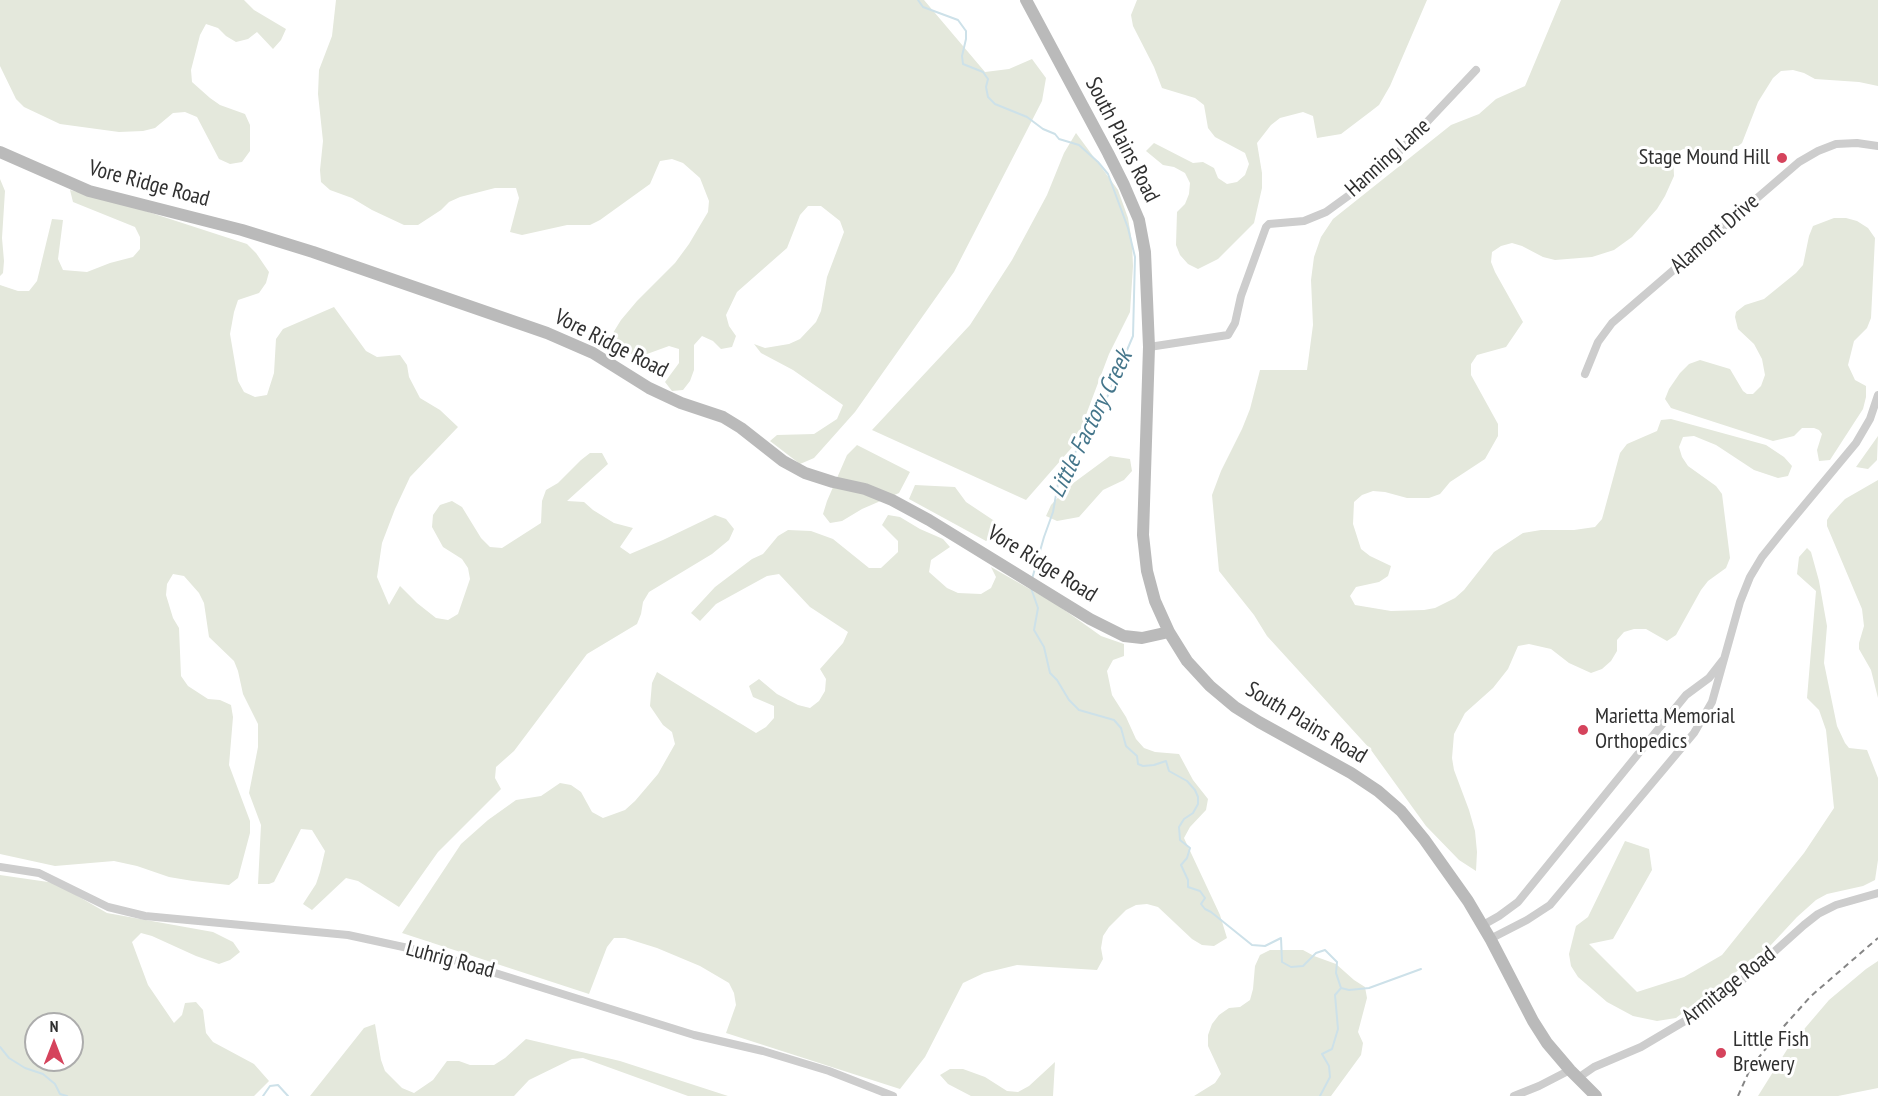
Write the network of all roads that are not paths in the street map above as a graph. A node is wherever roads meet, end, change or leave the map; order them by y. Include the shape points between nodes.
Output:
1 (1026, 0) edge
2 (1476, 70) dead end
3 (1878, 146) edge
4 (0, 152) edge
5 (1149, 346) junction
6 (1586, 374) dead end
7 (1878, 395) edge
8 (1169, 632) junction
9 (1726, 654) junction
10 (0, 867) edge
11 (1878, 893) edge
12 (1482, 925) junction
13 (1490, 939) junction
14 (1574, 1074) junction
15 (893, 1096) edge
16 (1514, 1096) edge
17 (1596, 1096) edge

1 - 5 main road, South Plains Road via 1106,148 1138,220 1145,252
2 - 5 street, Hanning Lane via 1377,175 1326,212 1304,221 1266,227 1228,335
3 - 6 street, Alamont Drive via 1836,144 1798,162 1612,323 1598,342
4 - 8 main road, Vore Ridge Road via 89,191 313,252 547,333 593,353 660,393 723,417 805,473 892,500 1124,636 1142,638
5 - 8 main road, South Plains Road via 1143,536 1152,591
7 - 9 street via 1856,443 1756,566 1740,602
8 - 12 main road, South Plains Road via 1187,661 1235,707 1351,772 1401,812 1454,880
9 - 12 street via 1712,675 1686,695 1670,714 1518,902
9 - 13 street via 1708,711 1676,755 1550,905
10 - 15 street, Luhrig Road via 39,873 108,908 145,916 348,935 431,953 694,1035 830,1071
11 - 14 street, Armitage Road via 1818,914 1695,1015 1641,1047
12 - 13 main road, South Plains Road
13 - 14 main road, South Plains Road via 1533,1021
14 - 16 street
14 - 17 main road, South Plains Road

